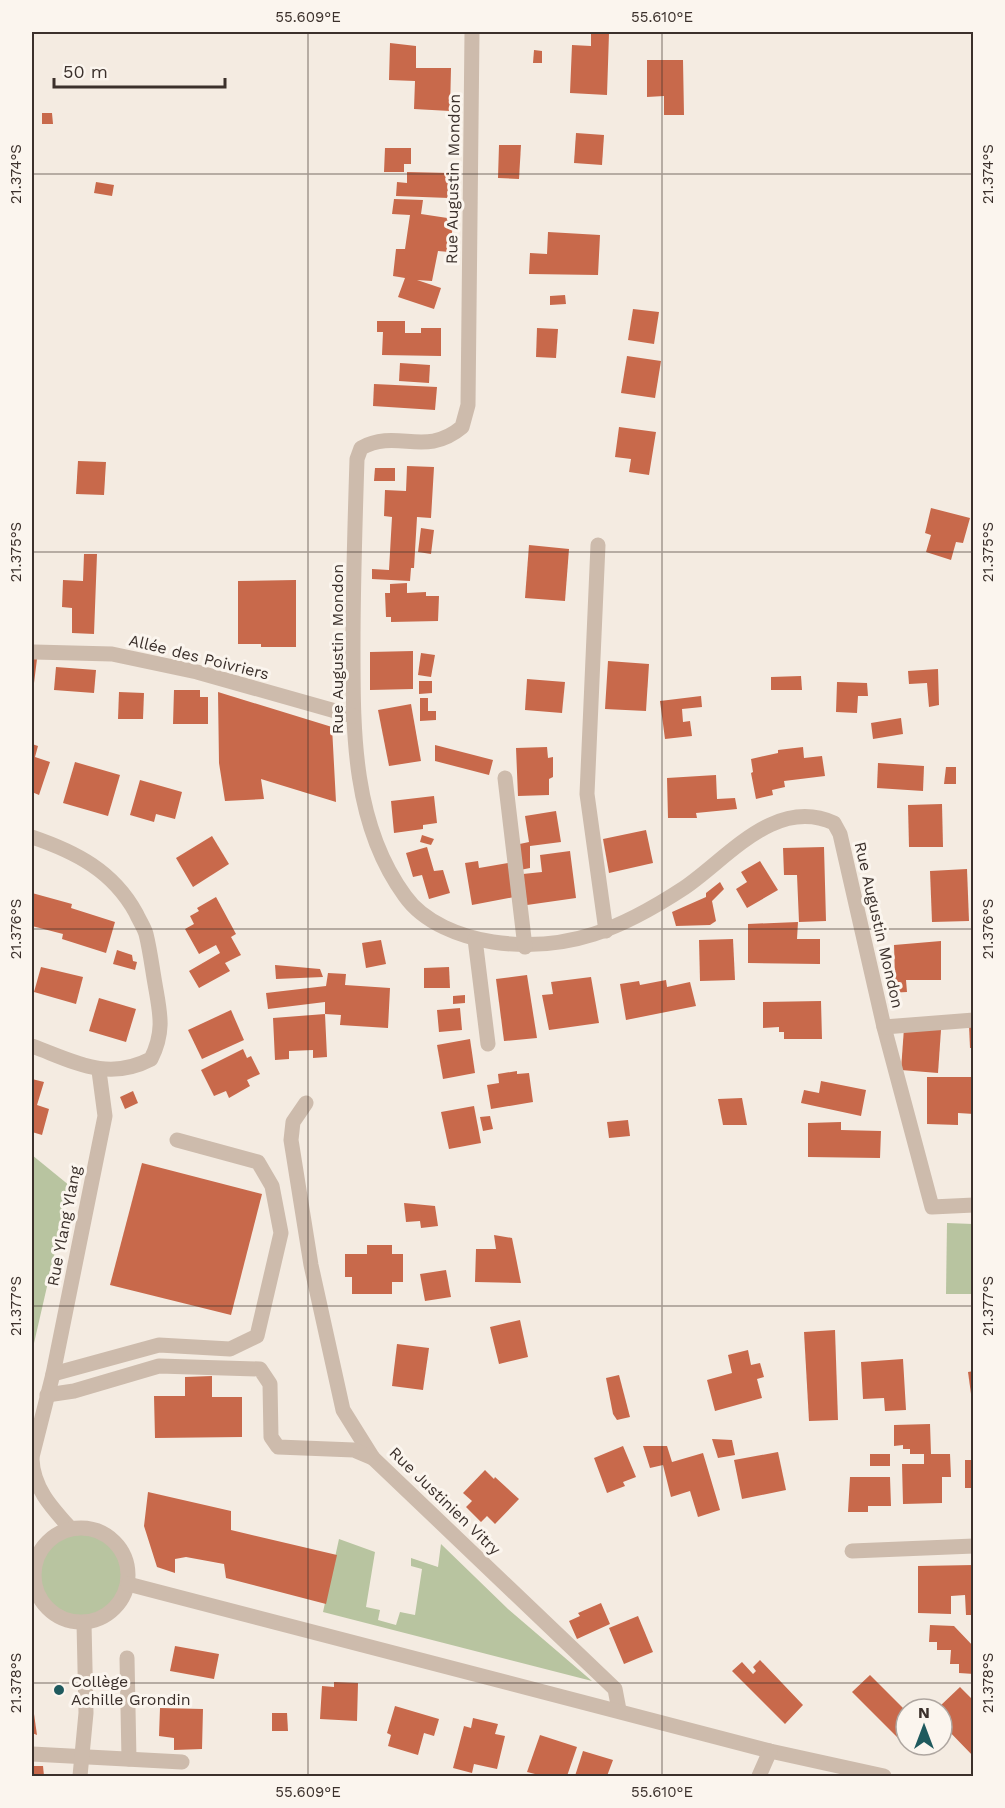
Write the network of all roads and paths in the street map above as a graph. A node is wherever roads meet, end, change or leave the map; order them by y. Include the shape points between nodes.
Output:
1 (472, 32) edge
2 (598, 545) dead end
3 (34, 652) dead end
4 (353, 716) junction
5 (505, 778) dead end
6 (32, 837) edge
7 (606, 931) junction
8 (475, 939) junction
9 (525, 946) junction
10 (974, 1020) edge
11 (884, 1027) junction
12 (488, 1044) dead end
13 (32, 1046) edge
14 (99, 1071) junction
15 (306, 1103) dead end
16 (177, 1140) dead end
17 (974, 1205) edge
18 (53, 1374) junction
19 (47, 1395) junction
20 (32, 1458) edge
21 (374, 1458) junction
22 (71, 1529) junction
23 (974, 1546) edge
24 (852, 1551) dead end
25 (33, 1568) edge
26 (128, 1584) junction
27 (84, 1623) junction
28 (127, 1658) dead end
29 (619, 1710) junction
30 (770, 1751) junction
31 (32, 1754) edge
32 (82, 1755) junction
33 (129, 1759) junction
34 (182, 1762) dead end
35 (80, 1776) edge
36 (759, 1776) edge
37 (884, 1776) edge

1 - 4 street, Rue Augustin Mondon via 468,405 462,428 440,442 383,440 371,442 359,453
2 - 7 street via 587,794
3 - 4 street, Allée des Poivriers via 112,654 197,672
4 - 8 street, Rue Augustin Mondon via 361,790 384,859 405,897 424,914 442,927
5 - 9 street
6 - 14 street via 64,848 109,877 128,899 146,932 159,1005 160,1042 151,1059 140,1065
7 - 9 street, Rue Augustin Mondon
7 - 11 street, Rue Augustin Mondon via 686,886 754,834 787,820 826,820 834,823 840,834
8 - 9 street, Rue Augustin Mondon
8 - 12 street
10 - 11 street
11 - 17 street, Rue Augustin Mondon via 932,1207
13 - 14 street
14 - 18 street, Rue Ylang Ylang via 105,1116
15 - 21 street, Rue Justinien Vitry via 293,1122 291,1140 310,1265 343,1410
16 - 18 street via 258,1162 272,1186 280,1233 257,1336 230,1349 159,1345
18 - 19 street, Rue Ylang Ylang
19 - 20 street, Rue Ylang Ylang
19 - 21 street via 159,1366 260,1369 270,1384 271,1437 278,1447 354,1450
20 - 22 street, Rue Ylang Ylang via 40,1492
21 - 29 street, Rue Justinien Vitry via 615,1689
22 - 25 street via 56,1535 45,1546
22 - 26 street via 101,1532 114,1541 126,1561
23 - 24 street
25 - 27 street via 36,1590 44,1604 69,1621
26 - 27 street via 113,1611
26 - 29 street
27 - 32 street via 86,1713
28 - 33 street
29 - 30 street
30 - 36 street
30 - 37 street
31 - 32 street
32 - 33 street
32 - 35 street
33 - 34 street

